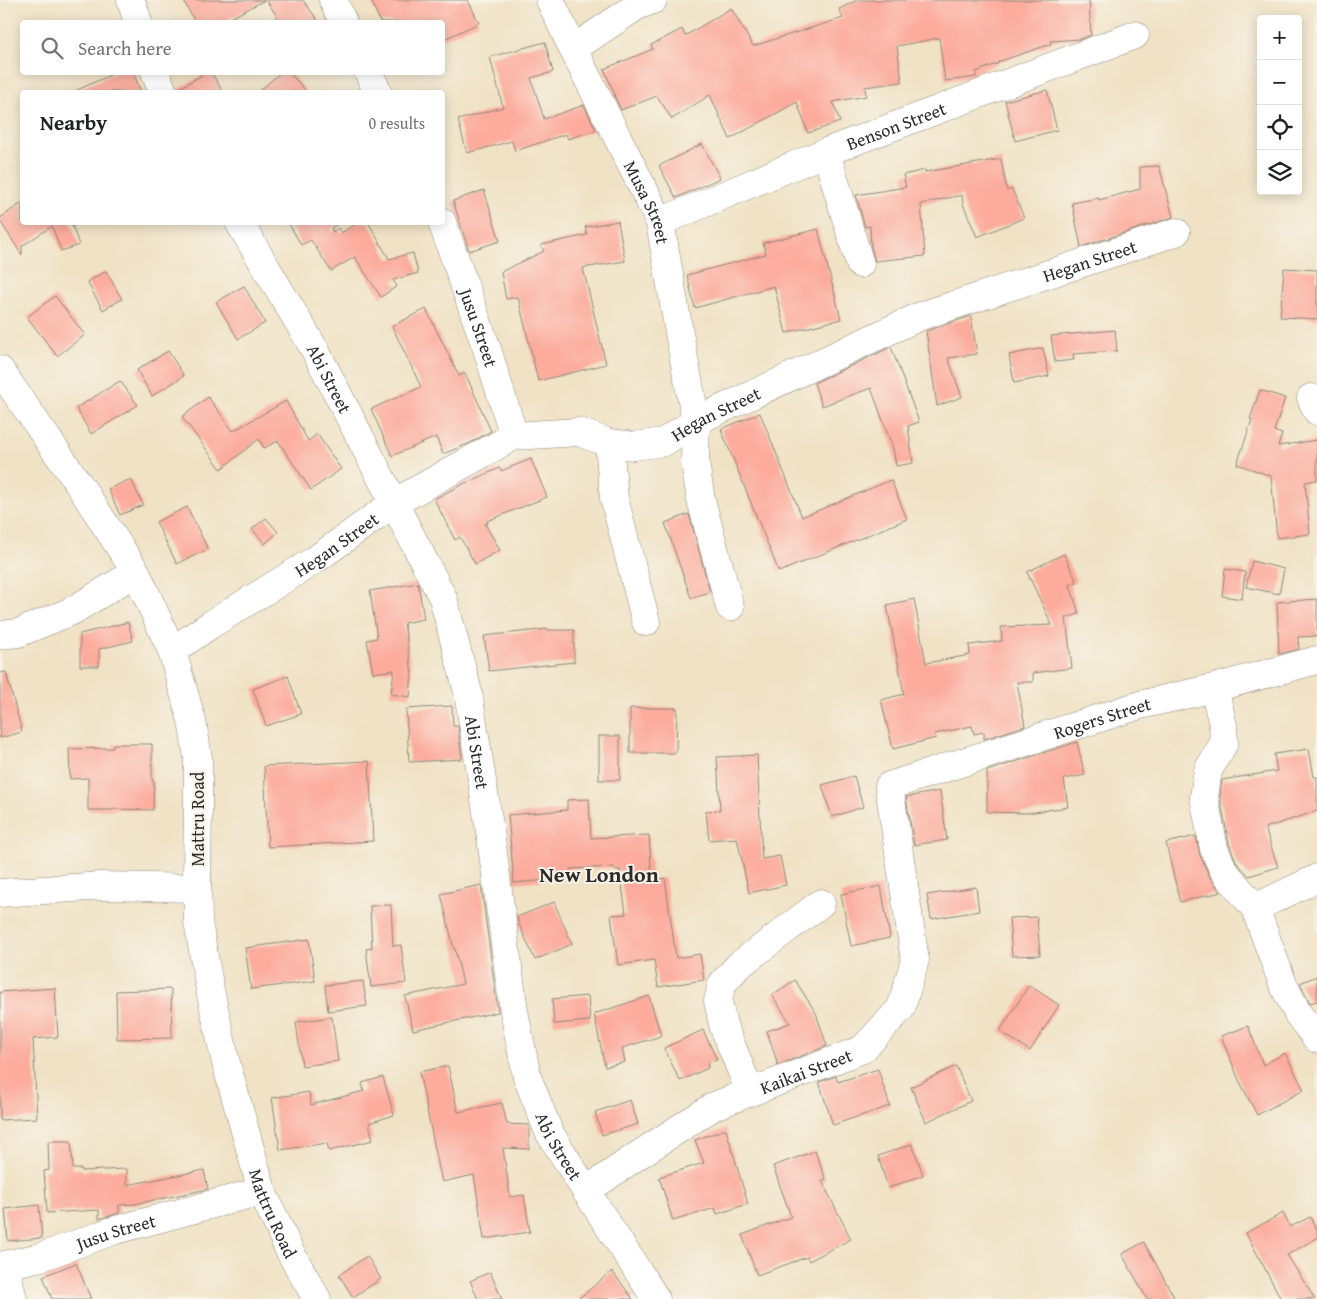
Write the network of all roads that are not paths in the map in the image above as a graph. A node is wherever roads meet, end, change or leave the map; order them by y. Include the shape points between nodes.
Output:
1 (131, 0) edge
2 (333, 0) edge
3 (550, 0) edge
4 (653, 0) edge
5 (137, 20) edge
6 (342, 20) edge
7 (1135, 35) dead end
8 (573, 49) junction
9 (156, 75) edge
10 (370, 75) edge
11 (162, 90) edge
12 (377, 90) edge
13 (826, 152) junction
14 (660, 222) junction
15 (242, 225) edge
16 (443, 225) edge
17 (1176, 232) dead end
18 (860, 264) dead end
19 (0, 370) edge
20 (696, 421) junction
21 (514, 436) junction
22 (609, 443) junction
23 (394, 503) junction
24 (136, 572) junction
25 (730, 607) dead end
26 (646, 622) dead end
27 (0, 635) edge
28 (172, 651) junction
29 (1317, 660) edge
30 (1214, 688) junction
31 (888, 786) joint
32 (1317, 878) edge
33 (197, 888) junction
34 (0, 892) edge
35 (822, 903) dead end
36 (1255, 908) junction
37 (1317, 1039) edge
38 (750, 1092) junction
39 (262, 1191) junction
40 (586, 1191) junction
41 (2, 1259) edge
42 (13, 1299) edge
43 (317, 1299) edge
44 (656, 1299) edge

1 - 5 street
2 - 6 street
3 - 8 street, Musa Street
4 - 8 street via 637,6
7 - 13 street, Benson Street
8 - 14 street, Musa Street
9 - 11 street
10 - 12 street
13 - 14 street, Benson Street
13 - 18 street
14 - 20 street, Musa Street
15 - 23 street, Abi Street via 314,350
16 - 21 street, Jusu Street
17 - 20 street, Hegan Street via 918,317
19 - 24 street, Mattru Road
20 - 22 street, Hegan Street via 664,442 634,446
20 - 25 street, Musa Street via 695,463 701,500
21 - 22 street, Hegan Street via 579,432
21 - 23 street, Hegan Street
22 - 26 street via 614,498
23 - 28 street, Hegan Street via 315,560
23 - 40 street, Abi Street via 443,598 468,692 514,1011 527,1077 549,1132
24 - 27 street via 72,611 18,633
24 - 28 street, Mattru Road
28 - 33 street, Mattru Road via 192,721 198,758
29 - 30 street, Rogers Street
30 - 31 street, Rogers Street via 1140,705
30 - 36 street via 1224,744 1208,770 1204,797 1214,848 1224,872
31 - 38 street, Kaikai Street via 915,960 901,1008 863,1049
32 - 36 street
33 - 34 street via 101,886
33 - 39 street, Mattru Road via 198,922 210,990 226,1063
35 - 38 street via 738,966 722,984 718,1001 723,1025
36 - 37 street via 1283,984 1298,1014
38 - 40 street, Kaikai Street via 714,1106
39 - 41 street, Jusu Street via 112,1231 40,1257
39 - 43 street, Mattru Road via 290,1252
40 - 44 street, Abi Street
41 - 42 street, Jusu Street

